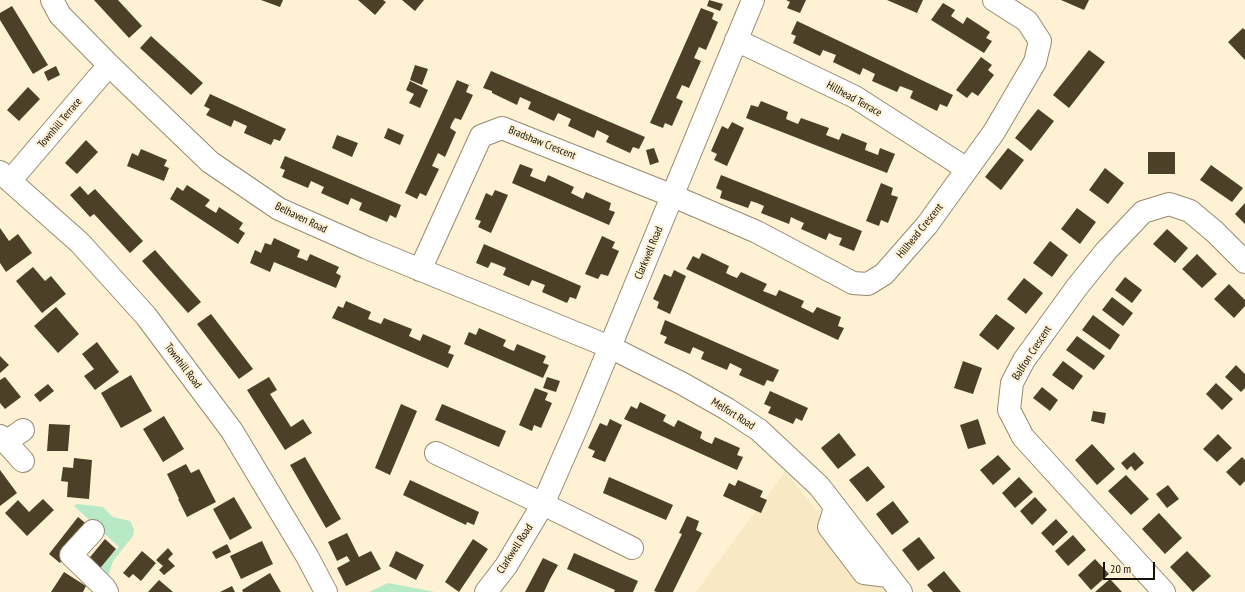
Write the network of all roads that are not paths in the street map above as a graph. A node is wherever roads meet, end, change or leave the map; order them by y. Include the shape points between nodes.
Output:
1 (52, 0) edge
2 (753, 0) edge
3 (994, 0) edge
4 (736, 40) junction
5 (109, 65) junction
6 (968, 169) junction
7 (5, 176) edge
8 (673, 196) junction
9 (1245, 262) edge
10 (420, 270) junction
11 (610, 347) junction
12 (23, 430) dead end
13 (3, 439) edge
14 (436, 453) dead end
15 (23, 461) dead end
16 (544, 504) junction
17 (93, 531) dead end
18 (632, 548) dead end
19 (895, 584) edge
20 (107, 592) edge
21 (326, 592) edge
22 (486, 592) edge
23 (1164, 592) edge

1 - 5 street, Belhaven Road via 60,15
2 - 4 street, Clarkwell Road
3 - 6 street, Hillhead Crescent via 1028,20 1040,41 1035,62 994,132
4 - 6 street, Hillhead Terrace via 855,97
4 - 8 street, Clarkwell Road
5 - 7 street, Townhill Terrace
5 - 10 street, Belhaven Road via 210,162 278,209
6 - 8 street, Hillhead Crescent via 927,225 884,274 868,284 853,283 757,232
7 - 21 street, Townhill Road via 80,243 146,316 232,431
8 - 10 street, Bradshaw Crescent via 502,128 481,136
8 - 11 street, Clarkwell Road
9 - 23 street, Balfron Crescent via 1190,211 1169,204 1143,212 1106,251 1077,287 1024,360 1012,383 1009,410 1023,437
10 - 11 street, Belhaven Road
11 - 16 street, Clarkwell Road
11 - 19 street, Melfort Road via 714,401 759,430 819,486
12 - 13 street
13 - 15 street
14 - 16 street
16 - 18 street
16 - 22 street, Clarkwell Road via 506,566
17 - 20 street via 71,555

